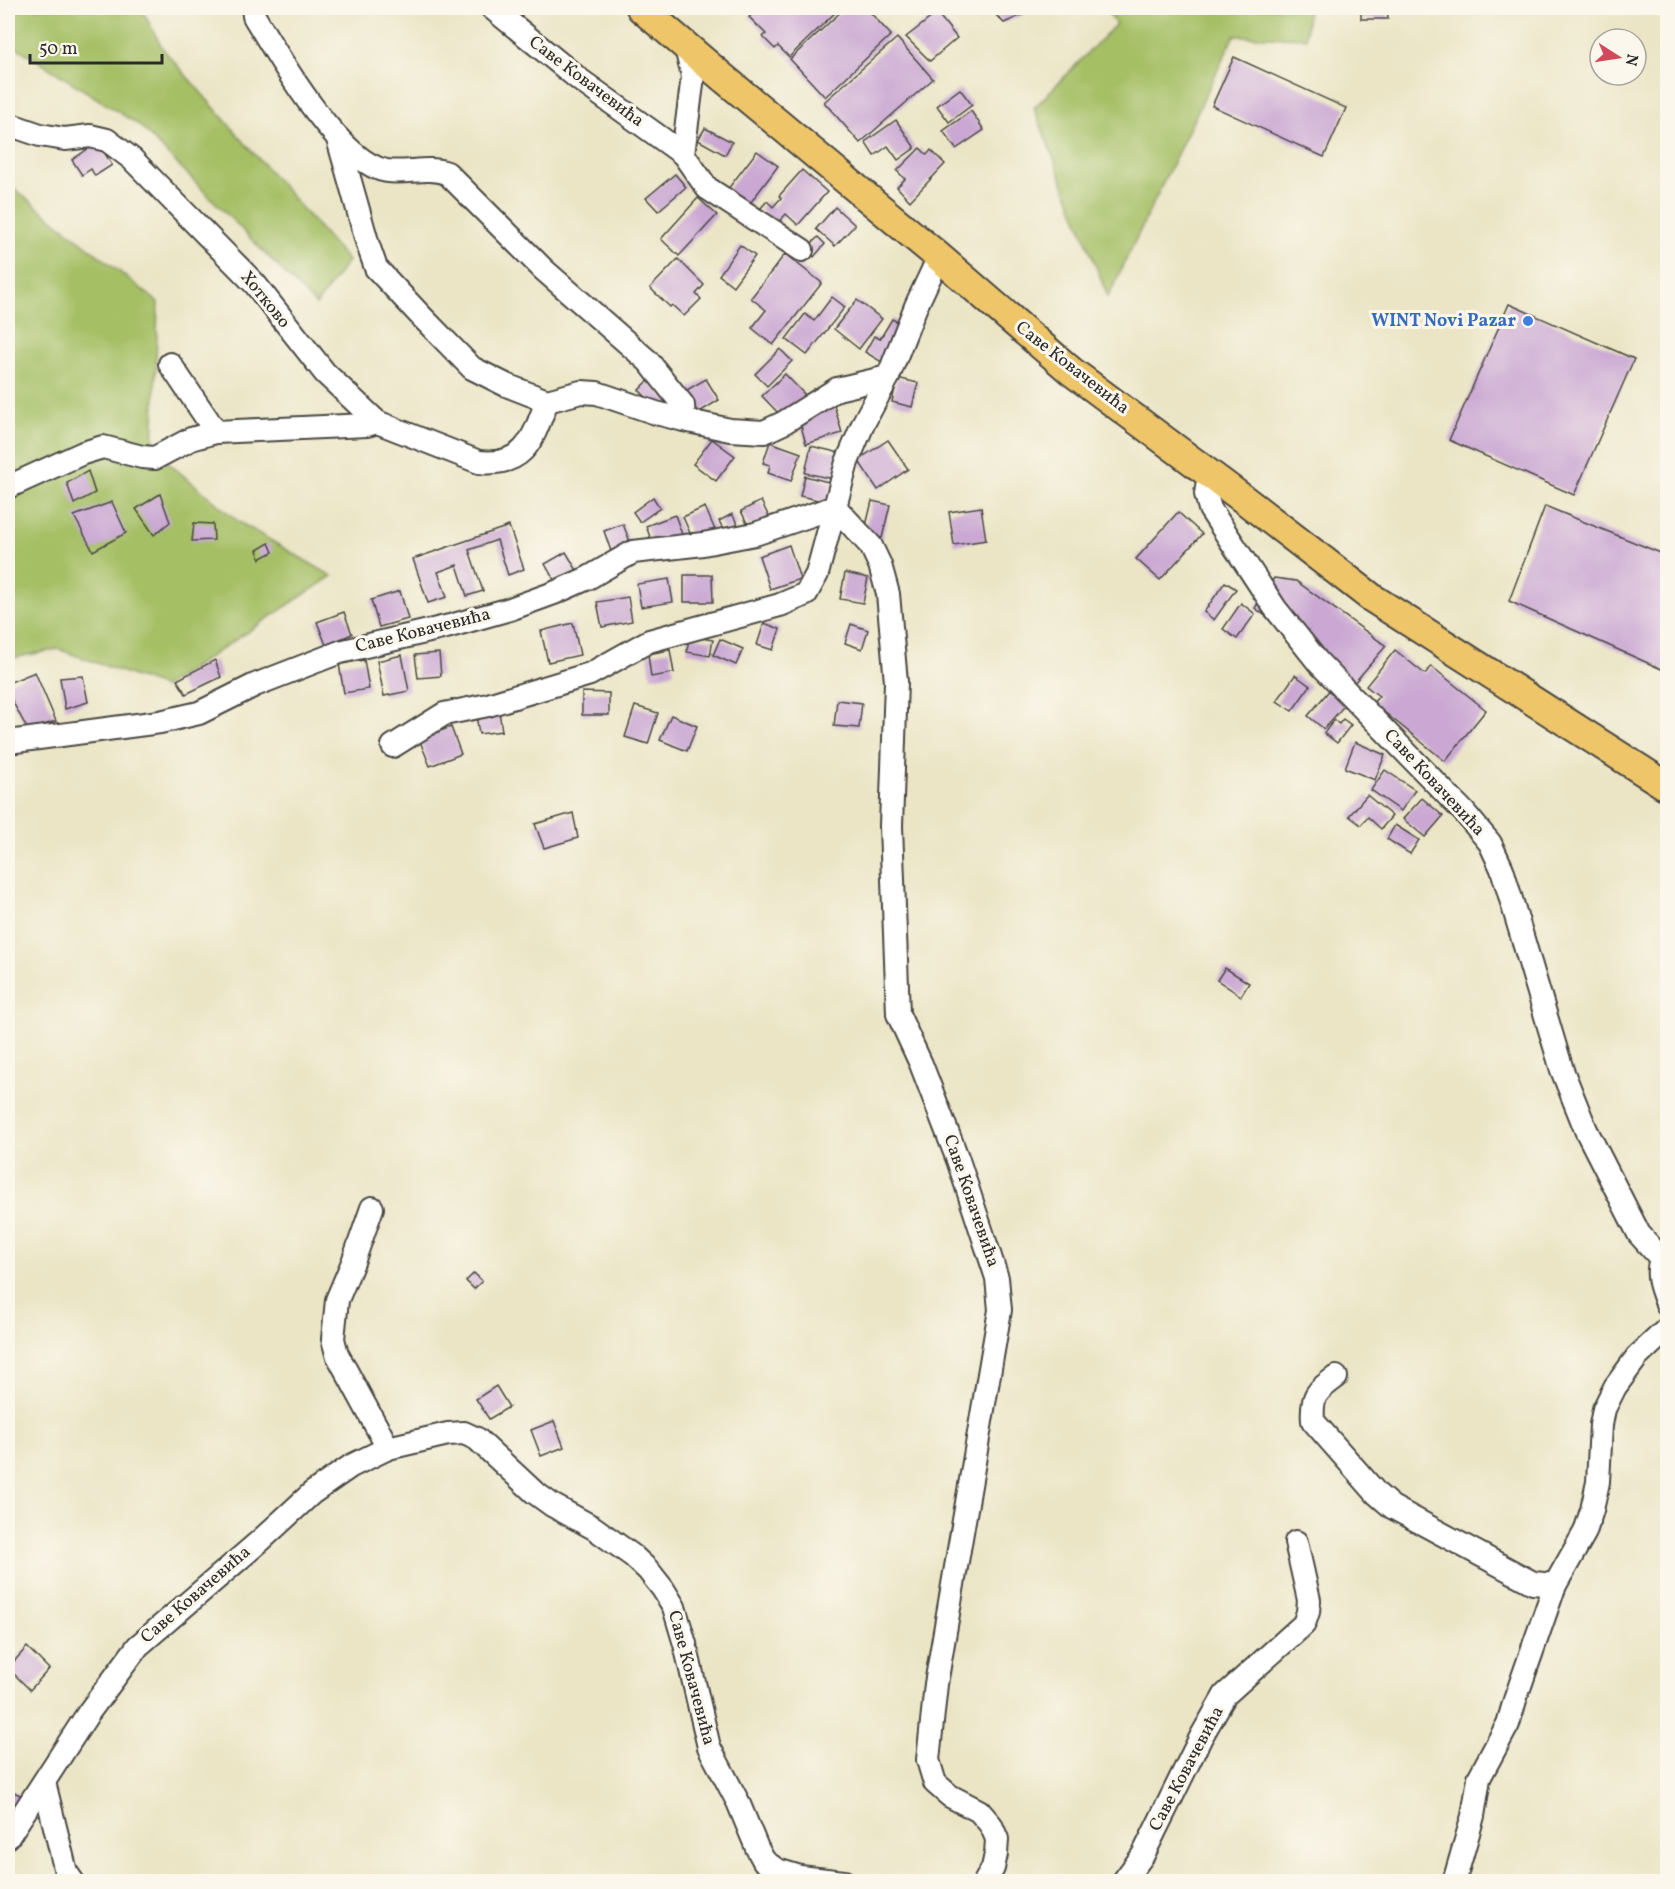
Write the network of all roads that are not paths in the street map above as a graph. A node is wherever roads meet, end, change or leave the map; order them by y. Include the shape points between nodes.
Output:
1 (253, 8) edge
2 (492, 8) edge
3 (641, 8) edge
4 (685, 44) junction
5 (8, 124) edge
6 (338, 139) junction
7 (683, 154) junction
8 (802, 250) dead end
9 (939, 257) junction
10 (170, 364) dead end
11 (888, 377) junction
12 (547, 401) junction
13 (684, 420) junction
14 (377, 422) junction
15 (216, 432) junction
16 (1209, 473) junction
17 (8, 487) edge
18 (835, 507) junction
19 (8, 742) edge
20 (393, 746) dead end
21 (1668, 787) edge
22 (372, 1208) dead end
23 (1664, 1262) edge
24 (1668, 1306) edge
25 (1668, 1328) edge
26 (1336, 1377) dead end
27 (388, 1448) junction
28 (1296, 1542) dead end
29 (1555, 1585) junction
30 (44, 1782) junction
31 (8, 1837) edge
32 (73, 1881) edge
33 (844, 1881) edge
34 (985, 1881) edge
35 (1123, 1881) edge
36 (1454, 1881) edge

1 - 6 street via 288,73
2 - 7 street, Саве Ковачевића via 580,80
3 - 4 main road, Саве Ковачевића
4 - 7 street via 693,76
4 - 9 main road, Саве Ковачевића
5 - 14 street, Хотково via 40,135 107,140 132,159 255,284 325,373
6 - 12 street via 376,268 472,368
6 - 13 street via 364,162 387,171 447,173 544,270 648,360 683,405
7 - 8 street, Саве Ковачевића via 708,188
9 - 11 street
9 - 16 main road, Саве Ковачевића via 1071,371
10 - 15 street
11 - 13 street via 837,389 764,432 730,430
11 - 18 street via 847,462
12 - 13 street via 581,392 597,393
12 - 14 street via 532,439 512,460 495,464 479,462
14 - 15 street
15 - 17 street via 191,439 155,458 103,447
16 - 21 main road, Саве Ковачевића via 1372,598
16 - 23 street, Саве Ковачевића via 1206,494 1210,509 1275,608 1318,662 1490,843 1502,869 1562,1070 1586,1130 1640,1234
18 - 19 street, Саве Ковачевића via 755,534 633,552 554,593 460,623 340,652 255,685 199,713 160,722
18 - 20 street via 817,574 806,594 649,641 590,674 489,705 444,714
18 - 34 street, Саве Ковачевића via 871,546 888,594 896,682 891,826 898,1014 958,1161 997,1278 1000,1310 936,1684 928,1760 935,1784 979,1811 991,1825 996,1854
22 - 27 street via 337,1300 333,1339 337,1354
23 - 24 street, Саве Ковачевића via 1658,1269 1658,1279
25 - 29 street via 1637,1357 1604,1409 1592,1510 1585,1532
26 - 29 street via 1314,1397 1313,1421 1377,1494 1392,1507 1533,1583
27 - 30 street, Саве Ковачевића via 351,1466 312,1493 138,1646
27 - 33 street, Саве Ковачевића via 448,1434 471,1436 534,1492 594,1528 648,1570 674,1607 709,1747 764,1861 800,1877
28 - 35 street, Саве Ковачевића via 1310,1600 1304,1624 1226,1695 1143,1855
29 - 36 street via 1508,1724 1479,1778 1473,1816
30 - 31 street, Саве Ковачевића
30 - 32 street via 66,1872

